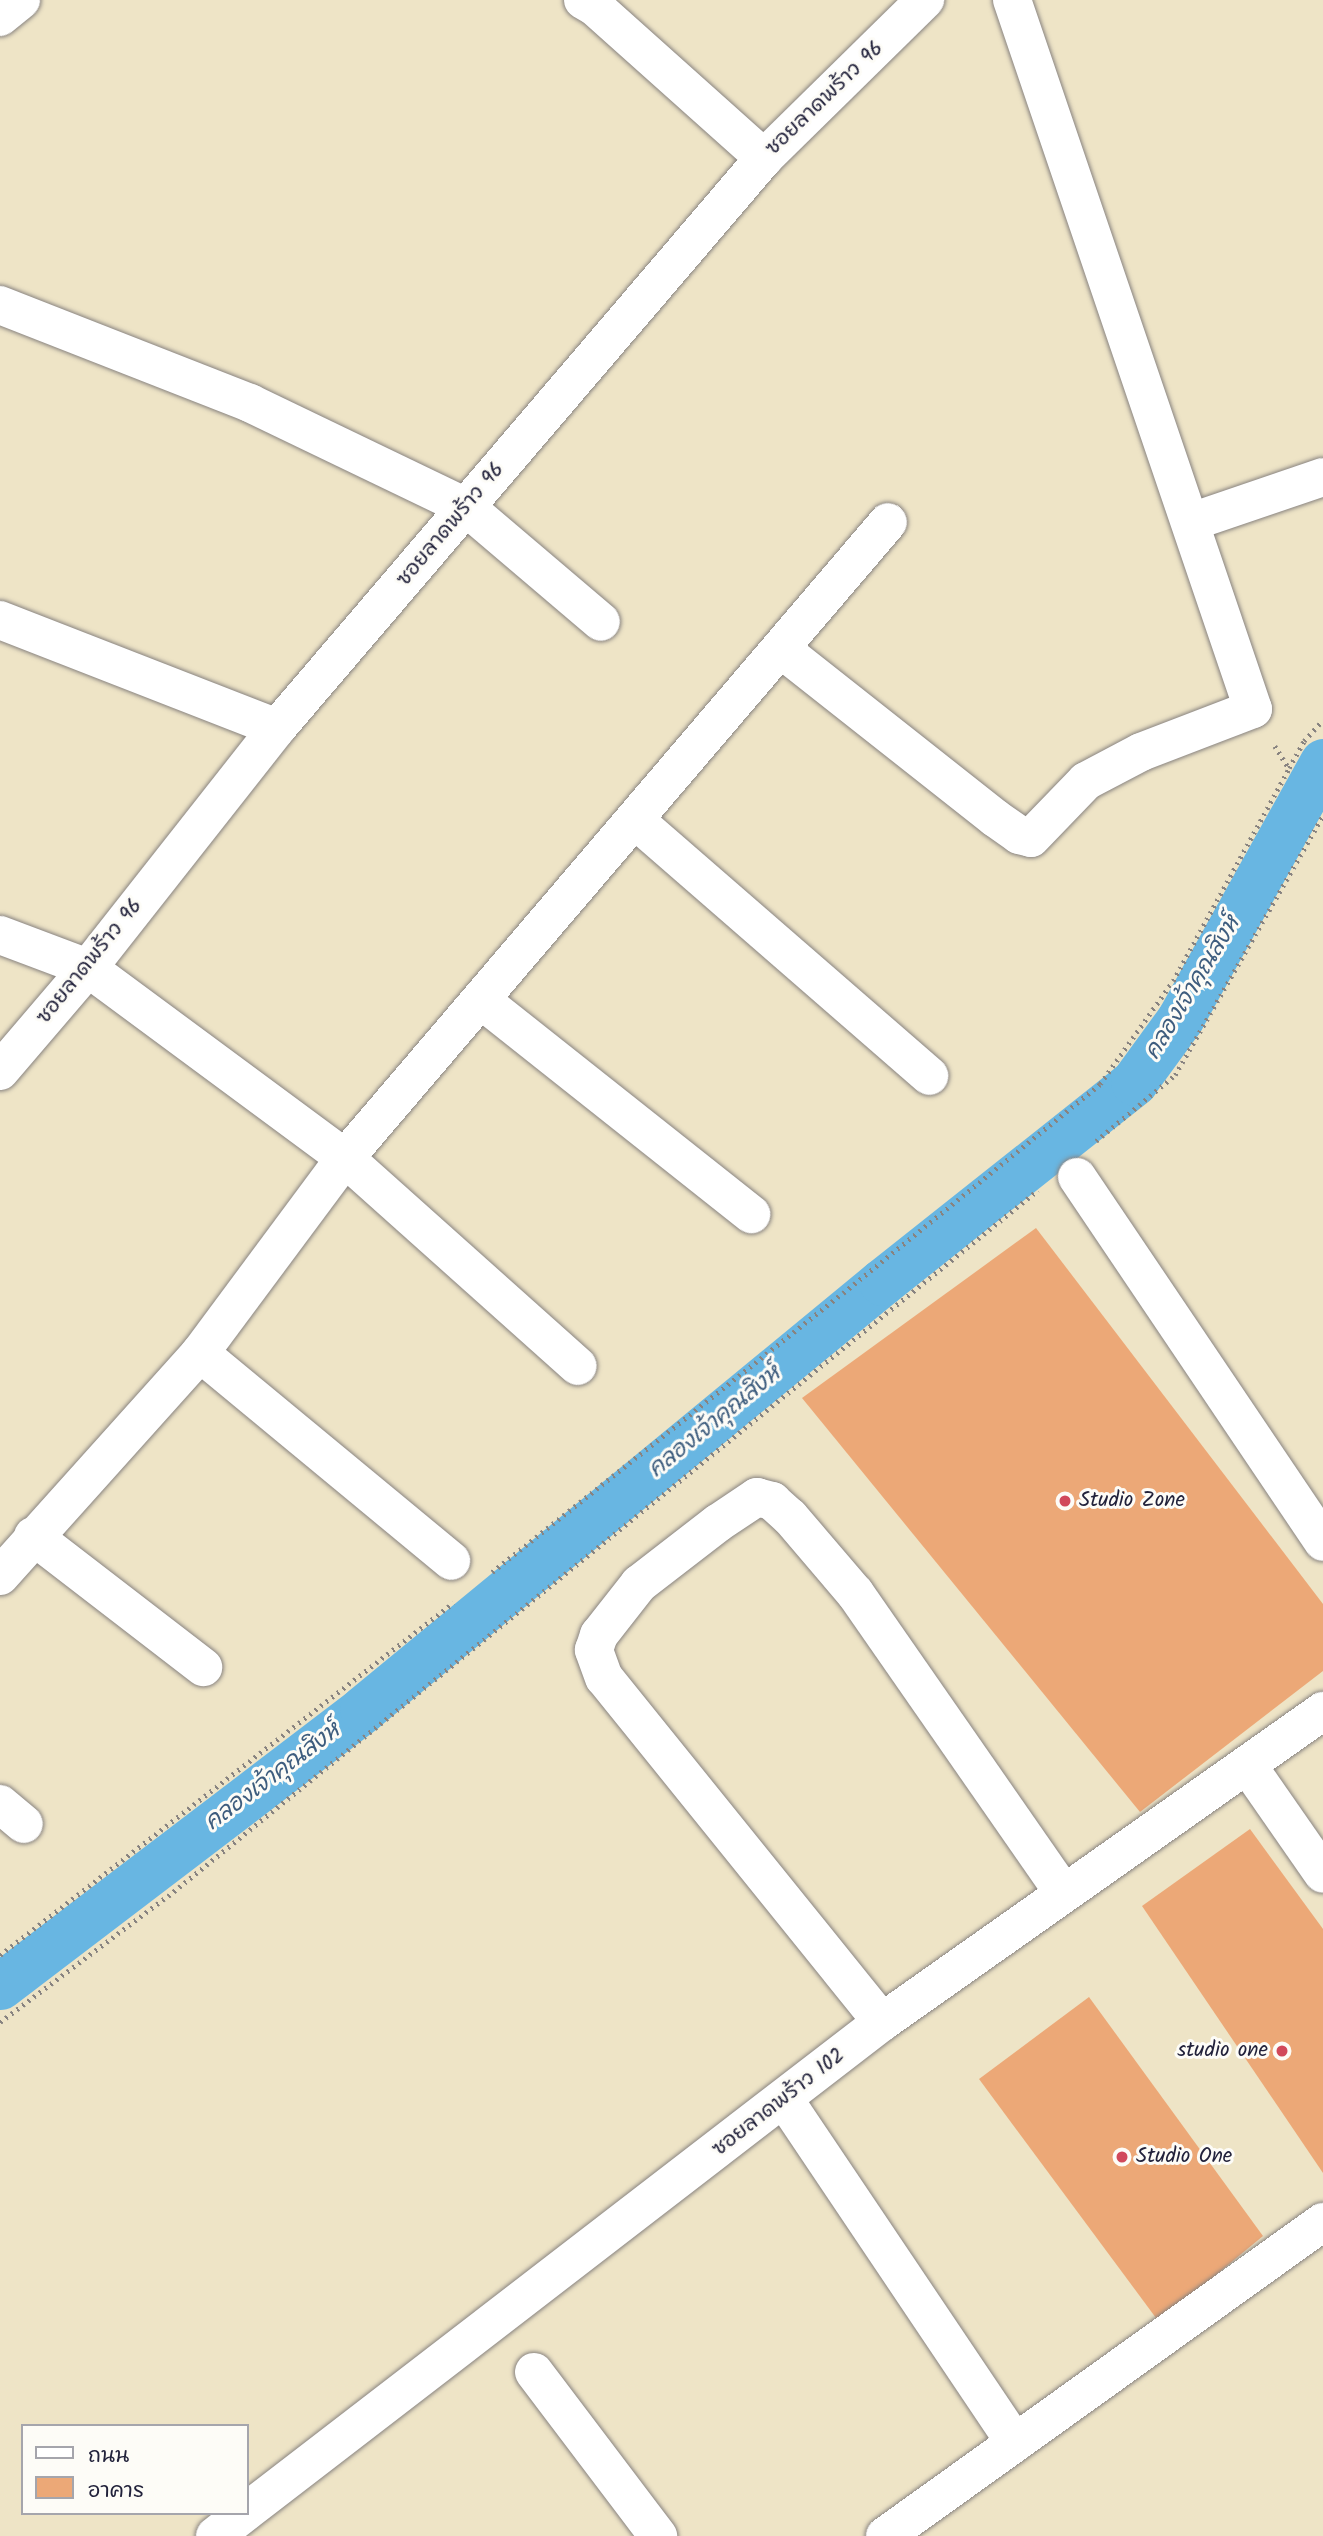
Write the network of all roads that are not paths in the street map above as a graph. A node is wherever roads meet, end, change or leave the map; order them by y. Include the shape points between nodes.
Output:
1 (21, 0) edge
2 (583, 0) edge
3 (925, 0) edge
4 (1012, 0) edge
5 (0, 18) edge
6 (764, 158) junction
7 (0, 305) edge
8 (1323, 477) edge
9 (466, 507) junction
10 (888, 522) dead end
11 (1191, 522) junction
12 (0, 620) edge
13 (601, 622) dead end
14 (780, 649) junction
15 (277, 729) junction
16 (635, 820) junction
17 (0, 935) edge
18 (88, 968) junction
19 (481, 1000) junction
20 (0, 1071) edge
21 (929, 1076) dead end
22 (345, 1158) junction
23 (1071, 1169) road end
24 (751, 1214) dead end
25 (200, 1353) junction
26 (578, 1366) dead end
27 (33, 1536) junction
28 (1323, 1542) edge
29 (451, 1561) dead end
30 (0, 1576) edge
31 (203, 1667) dead end
32 (1323, 1711) edge
33 (1248, 1766) junction
34 (1323, 1874) edge
35 (1063, 1892) junction
36 (883, 2022) junction
37 (785, 2099) junction
38 (1323, 2222) edge
39 (534, 2372) dead end
40 (1015, 2443) junction
41 (248, 2510) edge
42 (242, 2515) edge
43 (215, 2536) edge
44 (658, 2536) edge
45 (885, 2536) edge

1 - 5 street
2 - 6 street
3 - 6 street, ซอยลาดพร้าว 96
4 - 11 street
6 - 9 street, ซอยลาดพร้าว 96
7 - 9 street via 250,403
8 - 11 street
9 - 13 street
9 - 15 street, ซอยลาดพร้าว 96
10 - 14 street
11 - 14 street via 1254,709 1142,752 1086,780 1031,838 995,818
12 - 15 street
14 - 16 street
15 - 18 street, ซอยลาดพร้าว 96
16 - 19 street
16 - 21 street
17 - 18 street
18 - 20 street, ซอยลาดพร้าว 96
18 - 22 street
19 - 22 street
19 - 24 street
22 - 25 street
22 - 26 street
23 - 28 street
25 - 27 street
25 - 29 street
27 - 30 street
27 - 31 street
32 - 33 street, ซอยลาดพร้าว 102
33 - 34 street
33 - 35 street, ซอยลาดพร้าว 102
35 - 36 street, ซอยลาดพร้าว 102
35 - 36 street via 855,1593 790,1517 772,1501 757,1497 718,1522 639,1584 599,1635 594,1650 604,1678
36 - 37 street, ซอยลาดพร้าว 102
37 - 40 street
37 - 41 street, ซอยลาดพร้าว 102
38 - 40 street
39 - 44 street
40 - 45 street
42 - 43 street, ซอยลาดพร้าว 102

